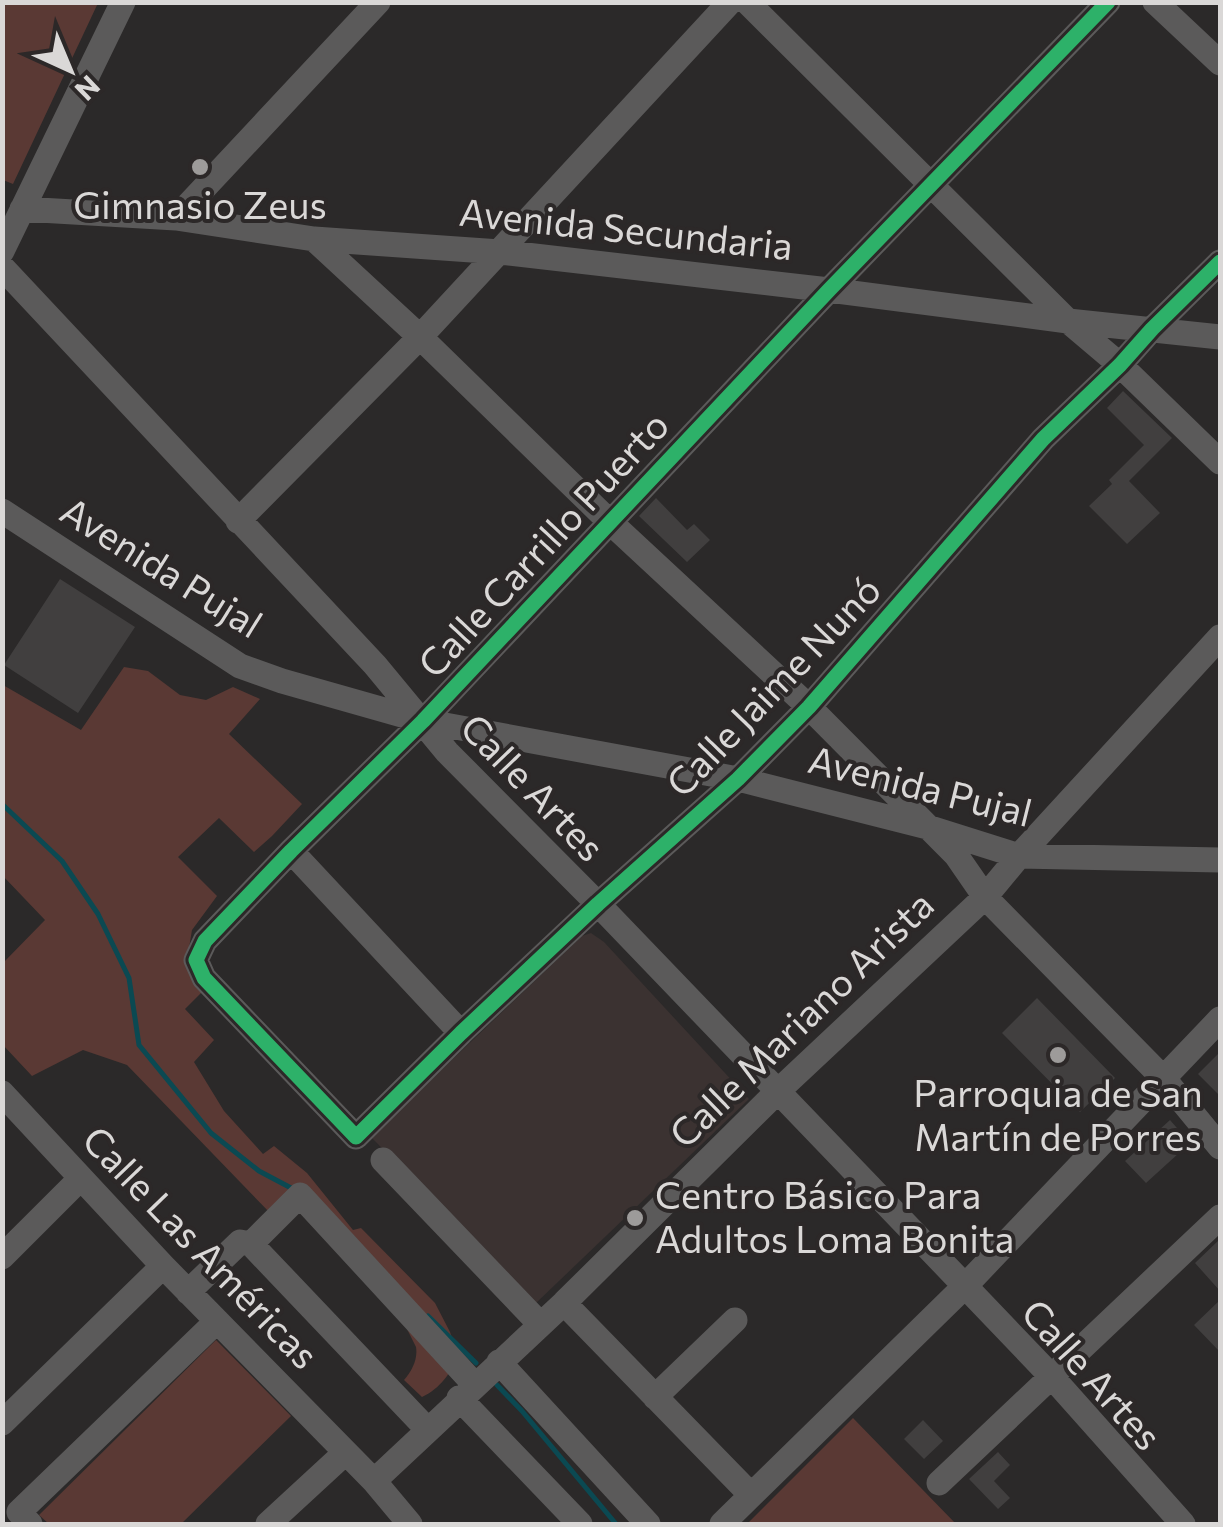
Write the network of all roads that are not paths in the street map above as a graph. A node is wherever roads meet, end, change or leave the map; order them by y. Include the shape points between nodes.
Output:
1 (123, 2) edge
2 (378, 2) edge
3 (730, 2) edge
4 (747, 2) edge
5 (1108, 2) edge
6 (1154, 2) edge
7 (1220, 63) edge
8 (930, 186) junction
9 (22, 209) junction
10 (176, 218) junction
11 (314, 239) junction
12 (2, 251) edge
13 (500, 252) junction
14 (1220, 262) edge
15 (2, 267) edge
16 (829, 290) junction
17 (1068, 320) junction
18 (1152, 329) junction
19 (1220, 336) edge
20 (420, 337) junction
21 (1120, 365) junction
22 (1220, 462) edge
23 (2, 511) edge
24 (238, 522) junction
25 (610, 523) junction
26 (1220, 637) edge
27 (809, 707) junction
28 (423, 721) junction
29 (738, 780) junction
30 (928, 827) junction
31 (290, 851) junction
32 (1019, 856) junction
33 (1220, 860) edge
34 (985, 897) junction
35 (598, 904) junction
36 (1220, 1018) edge
37 (461, 1033) junction
38 (1164, 1079) junction
39 (777, 1092) junction
40 (2, 1094) edge
41 (356, 1137) joint
42 (1220, 1146) edge
43 (383, 1160) dead end
44 (81, 1178) junction
45 (1220, 1217) edge
46 (251, 1244) junction
47 (2, 1257) edge
48 (162, 1266) junction
49 (965, 1286) junction
50 (188, 1292) junction
51 (564, 1303) junction
52 (735, 1320) dead end
53 (218, 1321) junction
54 (540, 1324) junction
55 (499, 1362) junction
56 (1052, 1378) junction
57 (467, 1391) junction
58 (655, 1397) junction
59 (2, 1423) edge
60 (427, 1429) junction
61 (345, 1454) junction
62 (374, 1481) junction
63 (938, 1483) dead end
64 (751, 1495) junction
65 (25, 1518) edge
66 (268, 1524) edge
67 (410, 1524) edge
68 (580, 1524) edge
69 (648, 1524) edge
70 (722, 1524) edge
71 (1183, 1524) edge

1 - 9 street
2 - 10 street
3 - 13 street
4 - 8 street
5 - 8 street, Calle Carrillo Puerto
6 - 7 street
8 - 16 street, Calle Carrillo Puerto
8 - 17 street
9 - 10 street, Avenida Secundaria
9 - 12 street
10 - 11 street, Avenida Secundaria
11 - 13 street, Avenida Secundaria
11 - 20 street
13 - 16 street, Avenida Secundaria
13 - 20 street
14 - 18 street, Calle Jaime Nunó
15 - 24 street, Calle Artes
16 - 17 street, Avenida Secundaria
16 - 25 street, Calle Carrillo Puerto
17 - 18 street, Avenida Secundaria
17 - 21 street
18 - 19 street, Avenida Secundaria
18 - 21 street, Calle Jaime Nunó
20 - 24 street
20 - 25 street
21 - 22 street
21 - 27 street, Calle Jaime Nunó via 1044,439
23 - 28 street, Avenida Pujal via 240,666
24 - 28 street, Calle Artes
25 - 27 street
25 - 28 street, Calle Carrillo Puerto
26 - 32 street, Calle Mariano Arista
27 - 29 street, Calle Jaime Nunó
27 - 30 street
28 - 29 street, Avenida Pujal
28 - 31 street, Calle Carrillo Puerto
28 - 35 street, Calle Artes
29 - 30 street, Avenida Pujal
29 - 35 street, Calle Jaime Nunó
30 - 32 street, Avenida Pujal
30 - 34 street
31 - 37 street
31 - 41 street, Calle Carrillo Puerto via 205,941 196,960 204,978
32 - 33 street, Avenida Pujal
32 - 34 street, Calle Mariano Arista
34 - 38 street
34 - 39 street, Calle Mariano Arista
35 - 37 street, Calle Jaime Nunó
35 - 39 street, Calle Artes
36 - 38 street
37 - 41 street, Calle Jaime Nunó
38 - 42 street
38 - 49 street
39 - 49 street, Calle Artes
39 - 51 street, Calle Mariano Arista
40 - 44 street, Calle Las Américas
43 - 54 street
44 - 47 street
44 - 48 street, Calle Las Américas
45 - 56 street
46 - 50 street via 240,1242
46 - 57 street via 300,1195
46 - 60 street
48 - 50 street, Calle Las Américas
48 - 59 street
49 - 56 street, Calle Artes
49 - 64 street
50 - 53 street, Calle Las Américas
51 - 54 street, Calle Mariano Arista
51 - 58 street
52 - 58 street
53 - 61 street, Calle Las Américas
53 - 65 street
54 - 55 street, Calle Mariano Arista
55 - 57 street, Calle Mariano Arista
55 - 69 street
56 - 63 street
56 - 71 street, Calle Artes
57 - 60 street, Calle Mariano Arista
57 - 68 street
58 - 64 street
60 - 62 street, Calle Mariano Arista
61 - 62 street, Calle Las Américas
61 - 66 street
62 - 67 street, Calle Las Américas
64 - 70 street

